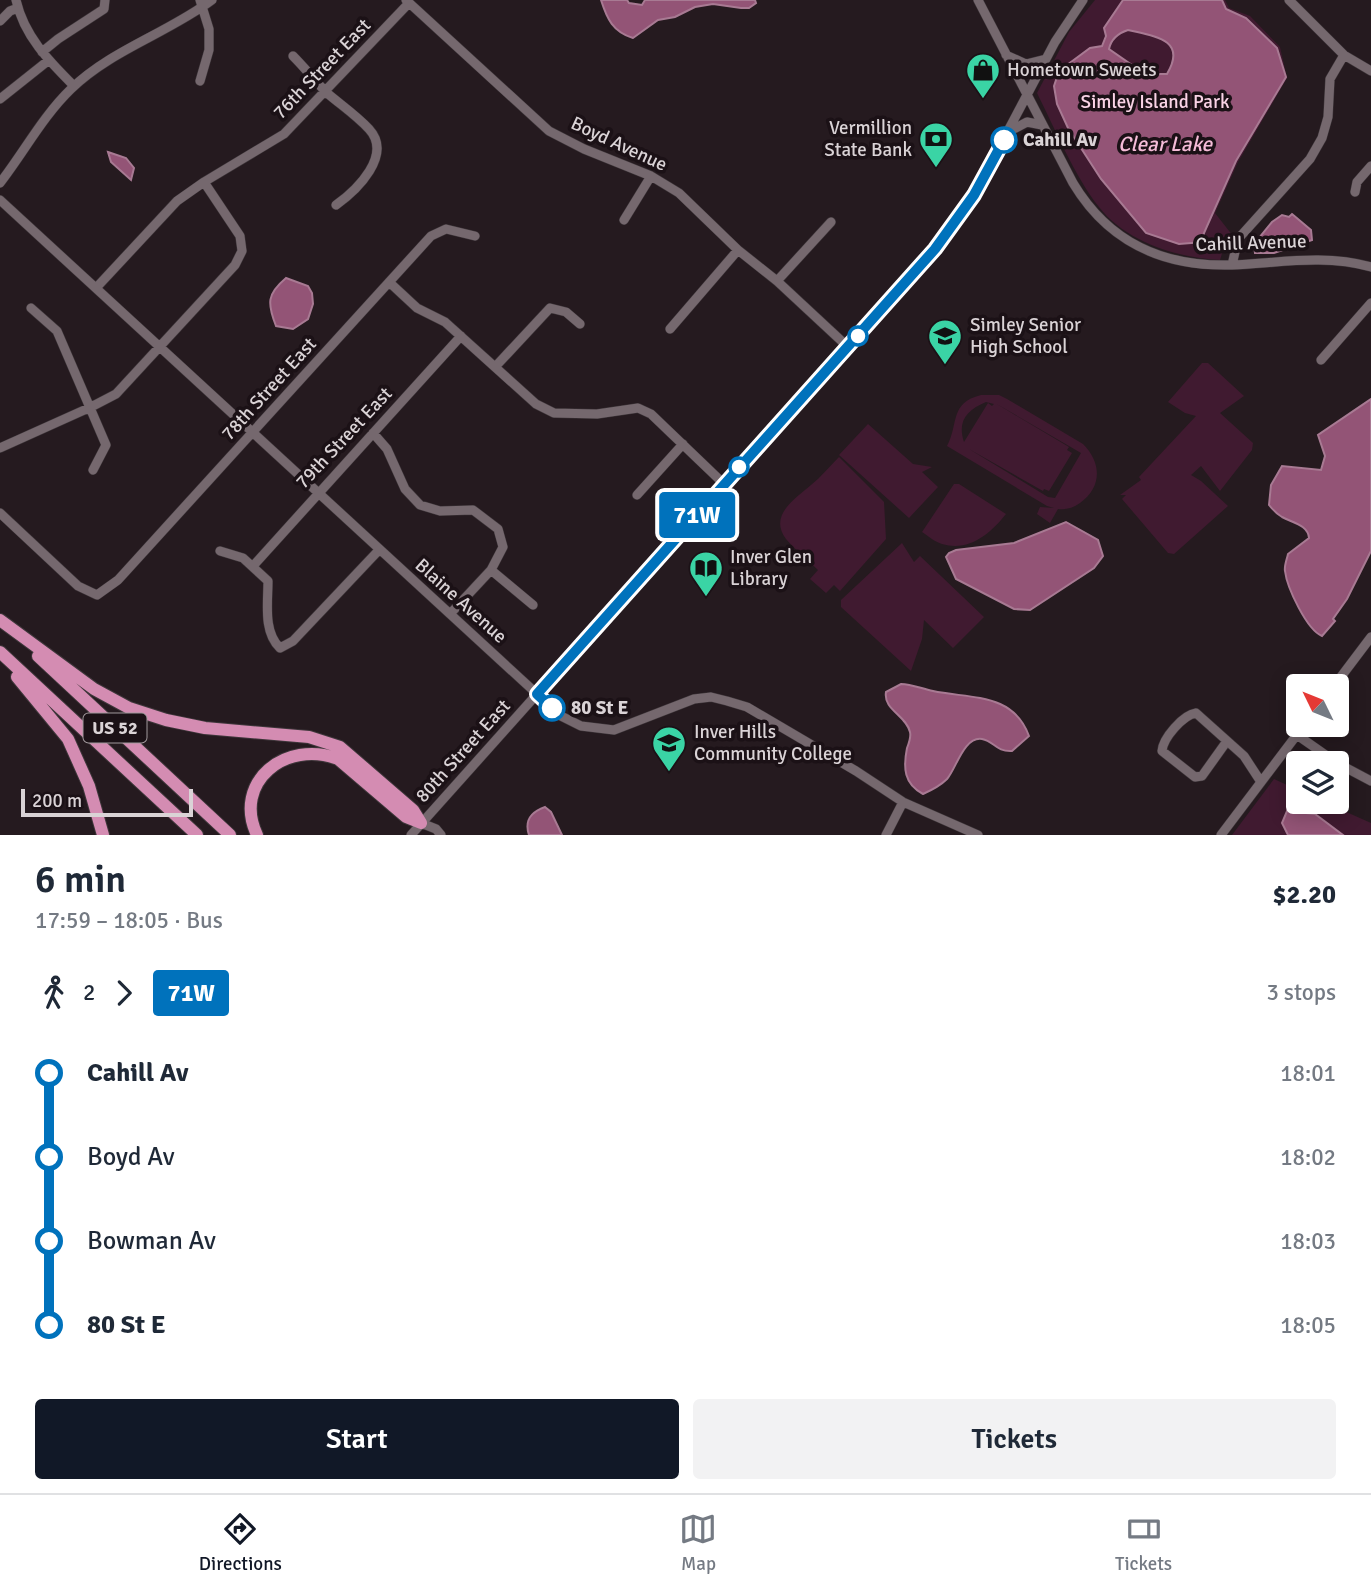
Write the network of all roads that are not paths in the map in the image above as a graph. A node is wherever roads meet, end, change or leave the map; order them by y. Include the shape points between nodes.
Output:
1 (105, 0) edge
2 (212, 0) edge
3 (978, 0) edge
4 (1083, 0) edge
5 (1289, 0) edge
6 (408, 2) edge
7 (17, 4) edge
8 (201, 4) edge
9 (0, 21) edge
10 (1006, 55) junction
11 (1345, 55) junction
12 (46, 56) junction
13 (293, 56) dead end
14 (1046, 59) junction
15 (1371, 71) edge
16 (200, 81) dead end
17 (74, 86) junction
18 (326, 91) junction
19 (1027, 98) junction
20 (0, 99) edge
21 (1042, 125) junction
22 (1008, 132) junction
23 (1371, 166) edge
24 (651, 176) junction
25 (204, 182) junction
26 (0, 183) edge
27 (1355, 192) dead end
28 (0, 200) edge
29 (336, 205) dead end
30 (624, 220) dead end
31 (831, 222) dead end
32 (475, 236) dead end
33 (738, 250) junction
34 (1232, 265) junction
35 (1371, 267) edge
36 (777, 281) junction
37 (389, 282) junction
38 (96, 288) junction
39 (1371, 303) edge
40 (31, 308) dead end
41 (580, 324) dead end
42 (670, 329) dead end
43 (461, 335) junction
44 (848, 347) junction
45 (159, 348) junction
46 (1321, 360) dead end
47 (495, 367) junction
48 (91, 408) junction
49 (252, 433) junction
50 (373, 433) junction
51 (683, 444) junction
52 (0, 448) edge
53 (93, 470) dead end
54 (724, 484) junction
55 (317, 492) junction
56 (637, 495) dead end
57 (0, 513) edge
58 (379, 550) junction
59 (220, 551) dead end
60 (253, 566) junction
61 (491, 570) junction
62 (533, 605) dead end
63 (450, 614) junction
64 (0, 620) edge
65 (1371, 637) edge
66 (0, 652) edge
67 (0, 659) edge
68 (1343, 674) edge
69 (537, 694) junction
70 (1296, 737) edge
71 (1300, 737) edge
72 (1227, 741) junction
73 (1320, 751) edge
74 (1349, 769) edge
75 (1371, 781) edge
76 (1262, 782) junction
77 (903, 802) junction
78 (423, 829) edge
79 (103, 835) edge
80 (197, 835) edge
81 (230, 835) edge
82 (257, 835) edge
83 (411, 835) edge
84 (442, 835) edge
85 (886, 835) edge
86 (978, 835) edge
87 (1221, 835) edge

1 - 12 street via 104,9 58,39
2 - 8 street
3 - 10 street, Cahill Avenue
4 - 14 street, 80th Street East
5 - 11 street
6 - 18 street, 76th Street East
6 - 24 street, Boyd Avenue via 549,131
7 - 9 street
7 - 12 street via 25,27
8 - 16 street via 209,29 209,50
8 - 17 street
10 - 14 street via 1026,64
10 - 19 street, Cahill Avenue
11 - 15 street
11 - 34 street via 1330,79 1322,138 1310,159 1238,239
12 - 17 street
12 - 20 street
13 - 18 street
14 - 19 street, 80th Street East
17 - 26 street
18 - 25 street, 76th Street East via 284,134
18 - 29 street via 371,131 376,144 376,158 368,173
19 - 21 street, Cahill Avenue
19 - 22 street, 80th Street East
21 - 22 street via 1027,122
21 - 34 street, Cahill Avenue via 1089,208 1120,236 1150,253 1193,264
22 - 44 street, 80th Street East via 960,217
23 - 27 street via 1356,182
24 - 30 street
24 - 33 street, Boyd Avenue via 679,193
25 - 38 street, 76th Street East via 177,201
25 - 45 street via 240,236 242,251 235,265
28 - 38 street, Blaine Avenue
31 - 36 street
32 - 37 street, 78th Street East via 446,229 431,236
33 - 36 street, Boyd Avenue
33 - 42 street
34 - 35 street, Cahill Avenue via 1308,259
36 - 44 street, Boyd Avenue
37 - 43 street via 417,308
37 - 49 street, 78th Street East
38 - 45 street, Blaine Avenue
39 - 46 street
40 - 48 street via 57,331
41 - 47 street via 566,312 550,308
43 - 47 street
43 - 50 street, 79th Street East
44 - 54 street, 80th Street East
45 - 48 street via 116,394
45 - 49 street, Blaine Avenue
47 - 51 street via 536,404 554,413 597,414 638,408
48 - 52 street
48 - 53 street via 106,445
49 - 55 street, Blaine Avenue
49 - 57 street, 78th Street East via 118,580 97,595 78,586
50 - 55 street, 79th Street East
50 - 61 street via 387,449 405,489 420,505 440,511 473,510 498,529 503,547
51 - 54 street
51 - 56 street
54 - 69 street, 80th Street East
55 - 58 street, Blaine Avenue
55 - 60 street, 79th Street East
58 - 60 street via 293,641 280,648 272,641 267,620 268,581
58 - 63 street, Blaine Avenue
59 - 60 street via 238,555
61 - 62 street
61 - 63 street
63 - 69 street, Blaine Avenue
64 - 78 highway via 94,689 129,708 166,720 309,737 340,747 413,810
64 - 81 highway, US 52
65 - 68 street
66 - 80 highway, US 52
67 - 79 highway via 68,739 89,786
69 - 77 street, Blaine Avenue via 561,716 598,730 614,730 694,699 727,701 747,707
69 - 78 street, 80th Street East
70 - 76 street
71 - 73 street
72 - 72 street via 1196,713 1189,714 1163,742 1162,751 1195,777 1202,776
72 - 76 street via 1244,755
74 - 75 street
76 - 87 street
77 - 85 street
77 - 86 street, Blaine Avenue
78 - 82 highway via 338,759 308,753 290,755 259,781 252,802
78 - 83 street, 80th Street East
78 - 84 street via 436,829

